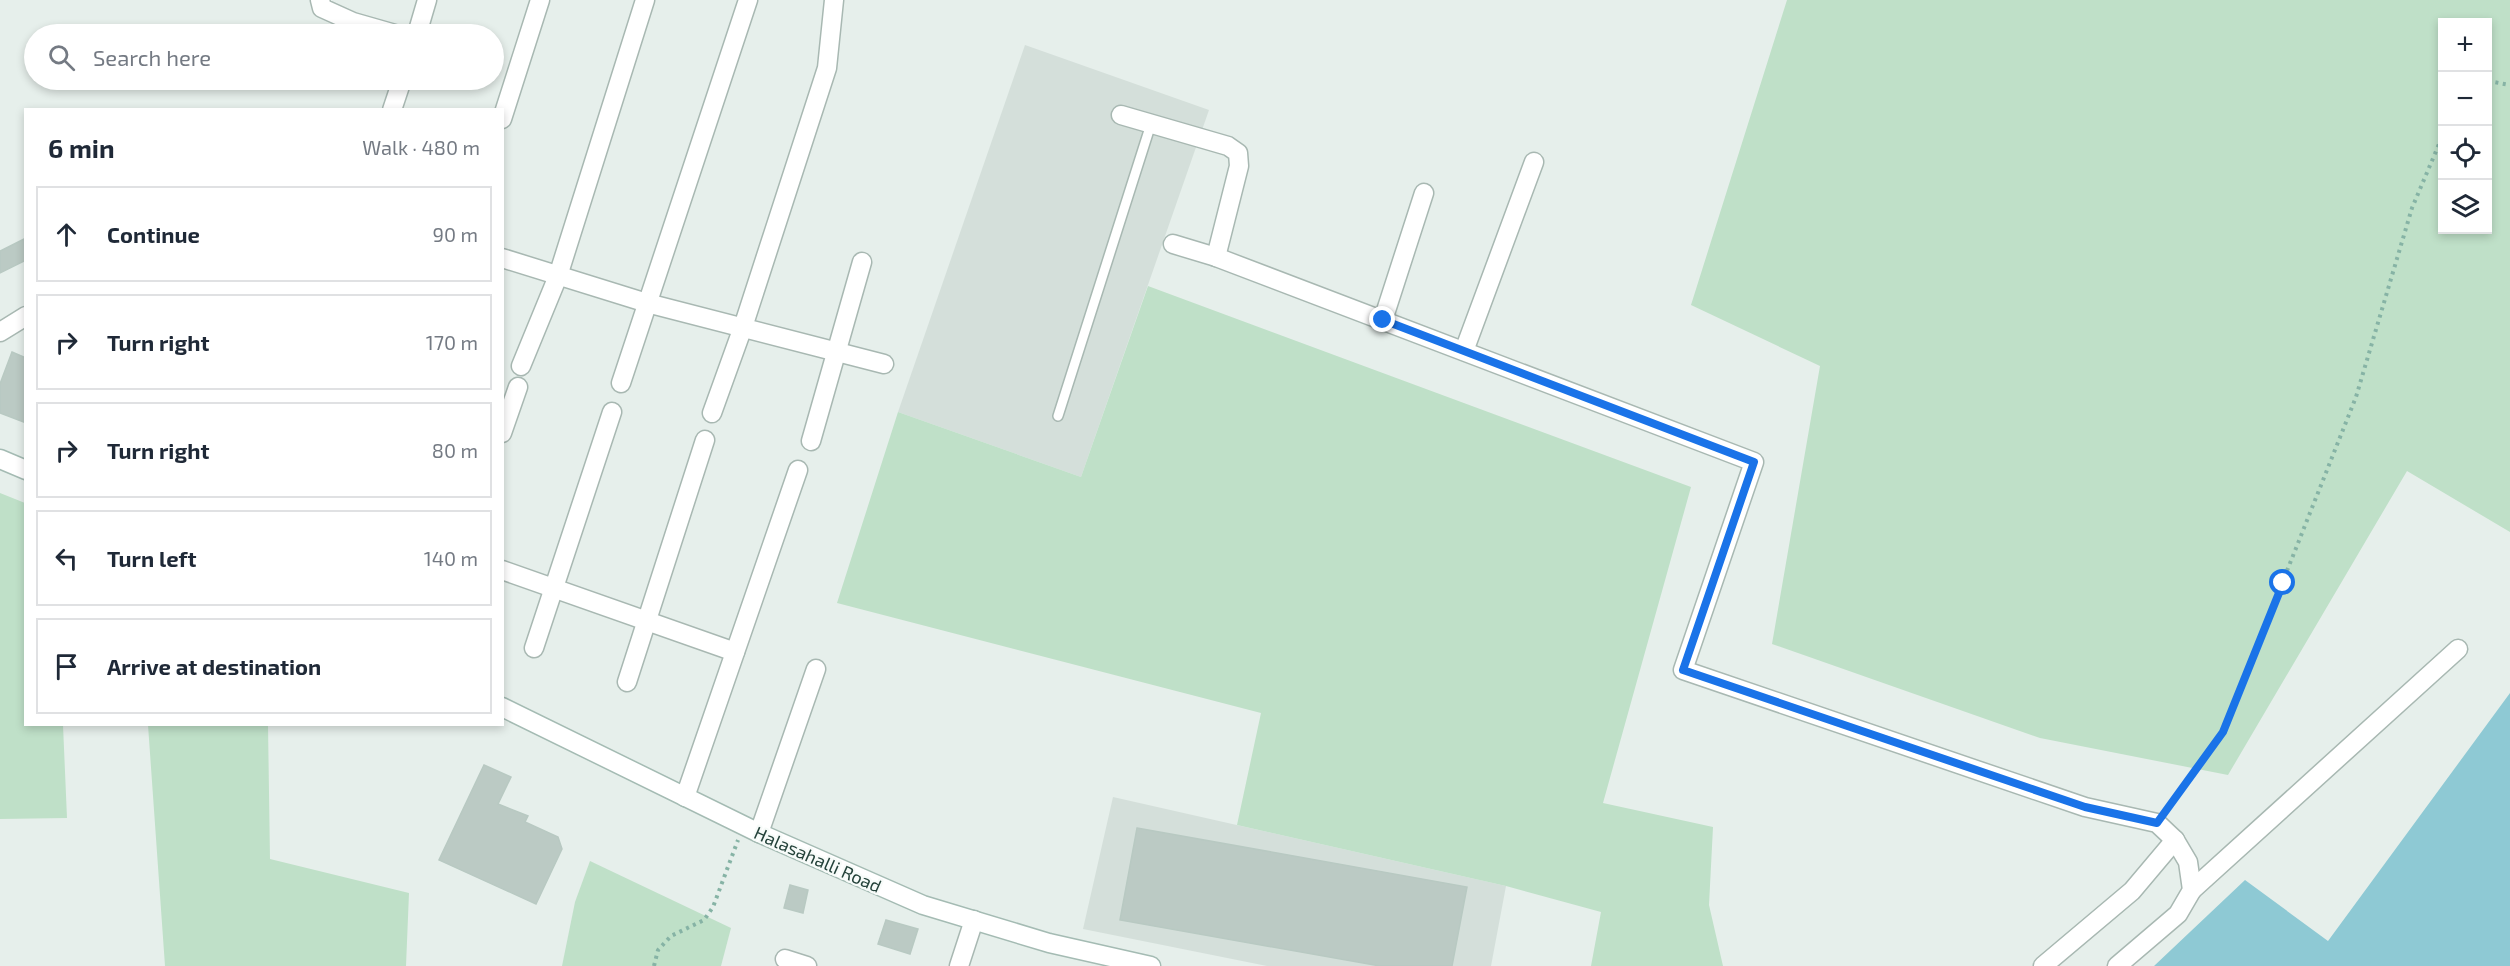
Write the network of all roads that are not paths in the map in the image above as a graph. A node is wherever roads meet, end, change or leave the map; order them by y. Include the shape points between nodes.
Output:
1 (320, 0) edge
2 (428, 0) edge
3 (540, 0) edge
4 (645, 0) edge
5 (748, 0) edge
6 (834, 0) edge
7 (360, 24) edge
8 (420, 24) edge
9 (399, 90) edge
10 (393, 108) edge
11 (504, 113) edge
12 (1121, 115) dead end
13 (1151, 124) junction
14 (1533, 162) dead end
15 (1424, 193) dead end
16 (1173, 244) dead end
17 (1216, 257) junction
18 (504, 259) edge
19 (862, 262) dead end
20 (558, 276) junction
21 (647, 303) junction
22 (24, 317) edge
23 (1383, 320) junction
24 (743, 327) junction
25 (0, 332) edge
26 (836, 351) junction
27 (1464, 351) junction
28 (884, 364) dead end
29 (521, 366) dead end
30 (621, 383) dead end
31 (518, 387) dead end
32 (612, 412) dead end
33 (712, 413) dead end
34 (1058, 416) dead end
35 (504, 427) edge
36 (705, 440) dead end
37 (811, 441) dead end
38 (0, 459) edge
39 (24, 469) edge
40 (798, 470) dead end
41 (504, 571) edge
42 (554, 588) junction
43 (647, 621) junction
44 (534, 648) dead end
45 (2458, 649) dead end
46 (735, 652) junction
47 (816, 669) dead end
48 (627, 682) dead end
49 (504, 707) edge
50 (685, 797) junction
51 (751, 830) junction
52 (2175, 840) junction
53 (2192, 890) junction
54 (974, 920) junction
55 (785, 959) dead end
56 (807, 966) edge
57 (959, 966) edge
58 (1151, 966) edge
59 (2043, 966) edge
60 (2117, 966) edge

1 - 7 street via 322,8
2 - 8 street
3 - 11 street
4 - 20 street
5 - 21 street
6 - 24 street via 827,68
9 - 10 street
12 - 13 street
13 - 17 street via 1228,146 1238,153 1239,166
13 - 34 lane
14 - 27 street
15 - 23 street
16 - 17 street
17 - 23 street
18 - 20 street
19 - 26 street
20 - 21 street
20 - 29 street
21 - 24 street
21 - 30 street
22 - 25 street
23 - 27 street
24 - 26 street
24 - 33 street
26 - 28 street
26 - 37 street
27 - 52 street via 1754,462 1683,670 2085,807 2157,823
31 - 35 street
32 - 42 street
36 - 43 street
38 - 39 street
40 - 46 street
41 - 42 street
42 - 43 street
42 - 44 street
43 - 46 street
43 - 48 street
45 - 53 street
46 - 50 street
47 - 51 street
49 - 50 street, Halasahalli Road
50 - 51 street, Halasahalli Road
51 - 54 street, Halasahalli Road via 923,905
52 - 53 street via 2188,862
52 - 59 street via 2132,891
53 - 60 street via 2178,914
54 - 57 street
54 - 58 street, Halasahalli Road via 1049,943
55 - 56 street

